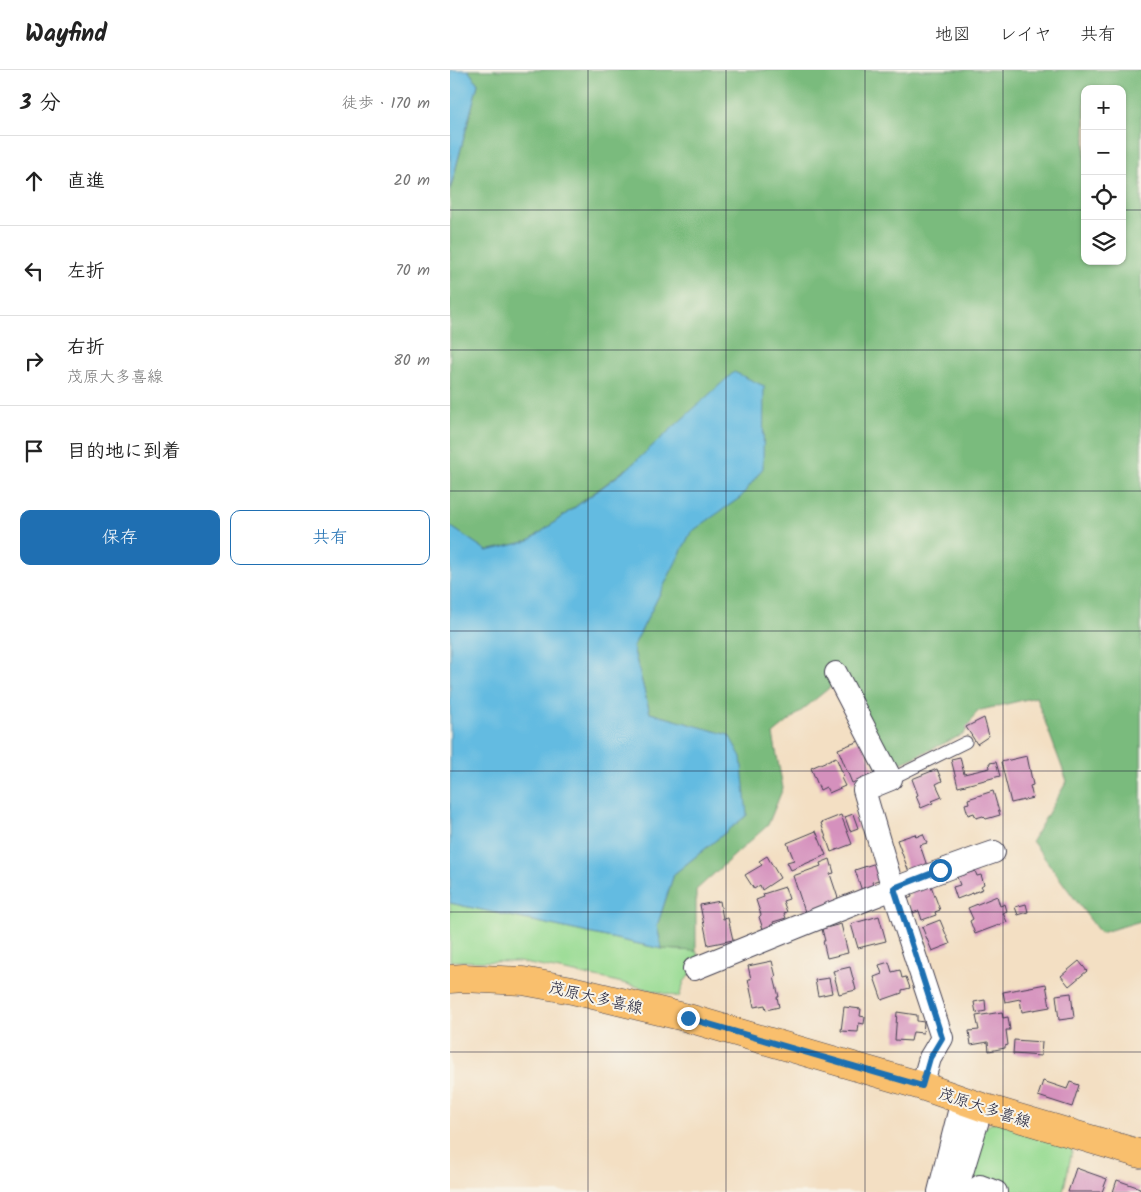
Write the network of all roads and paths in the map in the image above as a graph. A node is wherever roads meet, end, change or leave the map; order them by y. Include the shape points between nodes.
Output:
1 (836, 673) dead end
2 (966, 742) dead end
3 (891, 779) junction
4 (994, 852) dead end
5 (894, 888) junction
6 (694, 969) dead end
7 (450, 979) edge
8 (922, 1086) junction
9 (972, 1104) junction
10 (1141, 1154) edge
11 (939, 1192) edge
12 (956, 1192) edge
13 (978, 1192) edge
14 (996, 1192) edge

1 - 3 street
2 - 3 lane
3 - 5 street via 864,790
4 - 5 street
5 - 6 street
5 - 8 street via 942,1038 930,1058
7 - 8 main road, 茂原大多喜線 via 522,981 572,990 688,1018
8 - 9 main road, 茂原大多喜線
9 - 10 main road, 茂原大多喜線
9 - 11 street
9 - 12 street
13 - 14 street via 980,1186

